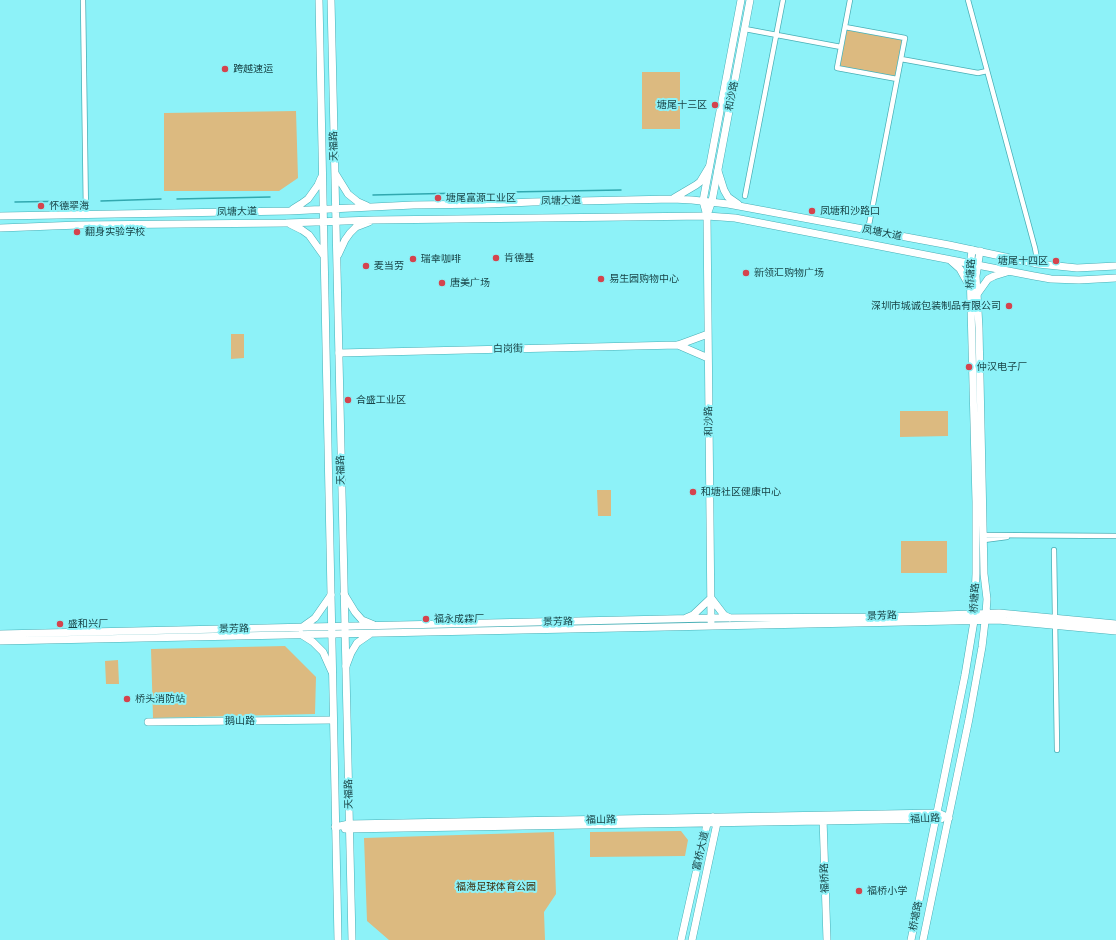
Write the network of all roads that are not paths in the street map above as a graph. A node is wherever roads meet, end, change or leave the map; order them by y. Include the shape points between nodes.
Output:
1 (83, 0) edge
2 (319, 0) edge
3 (331, 0) edge
4 (741, 0) edge
5 (750, 0) edge
6 (783, 0) edge
7 (850, 0) edge
8 (968, 0) edge
9 (845, 27) junction
10 (745, 29) junction
11 (776, 35) junction
12 (841, 47) junction
13 (901, 59) junction
14 (987, 71) junction
15 (897, 79) junction
16 (709, 167) junction
17 (718, 171) junction
18 (335, 172) junction
19 (323, 174) junction
20 (745, 196) dead end
21 (673, 199) junction
22 (703, 200) junction
23 (712, 201) junction
24 (377, 207) junction
25 (744, 207) junction
26 (324, 209) junction
27 (336, 209) junction
28 (288, 211) junction
29 (86, 215) junction
30 (0, 216) edge
31 (707, 216) junction
32 (374, 220) junction
33 (336, 221) junction
34 (324, 222) junction
35 (286, 223) junction
36 (0, 228) edge
37 (868, 230) junction
38 (976, 251) junction
39 (324, 256) junction
40 (337, 257) junction
41 (945, 258) junction
42 (973, 264) junction
43 (1038, 264) junction
44 (1116, 266) edge
45 (1011, 271) junction
46 (1116, 278) edge
47 (970, 287) junction
48 (978, 293) junction
49 (708, 334) junction
50 (678, 345) junction
51 (339, 353) junction
52 (708, 358) junction
53 (1116, 536) edge
54 (984, 538) junction
55 (1054, 550) dead end
56 (344, 594) junction
57 (331, 595) junction
58 (711, 598) junction
59 (974, 617) junction
60 (986, 617) junction
61 (730, 618) junction
62 (684, 619) junction
63 (711, 622) junction
64 (1055, 622) junction
65 (1116, 624) edge
66 (376, 626) junction
67 (331, 631) junction
68 (345, 631) junction
69 (1116, 631) edge
70 (301, 632) junction
71 (0, 634) edge
72 (370, 634) junction
73 (0, 641) edge
74 (346, 666) junction
75 (332, 672) junction
76 (333, 720) junction
77 (148, 722) dead end
78 (1057, 750) dead end
79 (937, 816) junction
80 (824, 818) junction
81 (949, 818) junction
82 (715, 820) junction
83 (707, 824) junction
84 (336, 827) junction
85 (350, 827) junction
86 (696, 920) junction
87 (351, 924) junction
88 (681, 939) edge
89 (338, 940) edge
90 (352, 940) edge
91 (355, 940) edge
92 (692, 940) edge
93 (698, 940) edge
94 (827, 940) edge
95 (911, 940) edge
96 (923, 940) edge

1 - 29 street
2 - 19 street, 天福路
3 - 18 street, 天福路
4 - 16 street, 和沙路
5 - 10 street, 和沙路
6 - 11 street
7 - 9 street
8 - 14 street
9 - 12 street
9 - 13 street via 905,38
10 - 11 street
10 - 17 street, 和沙路
11 - 12 street
11 - 20 street
12 - 15 street via 837,68
13 - 14 street via 978,73
13 - 15 street
14 - 43 street
15 - 37 street
16 - 21 street via 700,182
16 - 22 street, 和沙路
17 - 23 street, 和沙路
17 - 25 street via 728,197
18 - 24 street via 353,200 366,206
18 - 27 street, 天福路
19 - 26 street, 天福路
19 - 28 street via 311,196
21 - 22 street, 凤塘大道
21 - 24 street, 凤塘大道
22 - 23 street, 凤塘大道
22 - 31 street, 和沙路
23 - 25 street, 凤塘大道
23 - 31 street, 和沙路
24 - 27 street, 凤塘大道
25 - 37 street, 凤塘大道
26 - 27 street, 凤塘大道
26 - 28 street, 凤塘大道
26 - 34 street, 天福路
27 - 33 street, 天福路
28 - 29 street, 凤塘大道
29 - 30 street, 凤塘大道
31 - 32 street, 凤塘大道
31 - 41 street, 凤塘大道 via 735,218
31 - 49 street, 和沙路
32 - 33 street, 凤塘大道
32 - 40 street via 364,223 350,233
33 - 34 street, 凤塘大道
33 - 40 street, 天福路
34 - 35 street, 凤塘大道
34 - 39 street, 天福路
35 - 36 street, 凤塘大道
35 - 39 street via 309,235
37 - 38 street, 凤塘大道
38 - 42 street, 桥塘路
38 - 43 street, 凤塘大道
39 - 57 street, 天福路
40 - 51 street, 天福路
41 - 42 street, 凤塘大道
41 - 47 street via 960,269
42 - 45 street, 凤塘大道
42 - 47 street, 桥塘路
42 - 48 street, 桥塘路
43 - 44 street, 凤塘大道 via 1077,268
45 - 46 street, 凤塘大道 via 1051,279
45 - 48 street via 988,279
47 - 59 street, 桥塘路 via 976,502
48 - 54 street, 桥塘路
49 - 50 street
49 - 52 street, 和沙路
50 - 51 street, 白岗街
50 - 52 street
51 - 56 street, 天福路
52 - 58 street, 和沙路
53 - 54 street via 1019,535
54 - 60 street, 桥塘路
55 - 64 street
56 - 66 street via 354,612 362,620
56 - 68 street, 天福路
57 - 67 street, 天福路
57 - 70 street via 316,618
58 - 61 street via 724,615
58 - 62 street
58 - 63 street, 和沙路
59 - 60 street, 景芳路
59 - 61 street, 景芳路
59 - 63 street, 景芳路
59 - 79 street, 桥塘路
60 - 64 street, 景芳路
60 - 81 street, 桥塘路
61 - 63 street, 景芳路
62 - 63 street, 景芳路
62 - 66 street, 景芳路
63 - 72 street, 景芳路
64 - 65 street, 景芳路
64 - 69 street, 景芳路
64 - 78 street
66 - 68 street, 景芳路
67 - 68 street, 景芳路
67 - 70 street, 景芳路
67 - 75 street, 天福路
68 - 72 street, 景芳路
68 - 74 street, 天福路
70 - 71 street, 景芳路
70 - 73 street, 景芳路
70 - 75 street via 323,652
72 - 74 street via 357,643
74 - 85 street, 天福路
75 - 76 street, 天福路
76 - 77 street, 鹅山路
76 - 84 street, 天福路
79 - 80 street, 福山路
79 - 81 street, 福山路
79 - 95 street, 桥塘路
80 - 82 street, 福山路
80 - 94 street, 福桥路
81 - 96 street, 桥塘路
82 - 83 street, 富桥大道
82 - 85 street, 福山路
82 - 86 street, 富桥大道
83 - 85 street, 福山路
83 - 88 street, 富桥大道
84 - 85 street, 福山路
84 - 89 street, 天福路
85 - 87 street, 天福路
86 - 92 street, 富桥大道
86 - 93 street
87 - 90 street, 天福路
87 - 91 street

